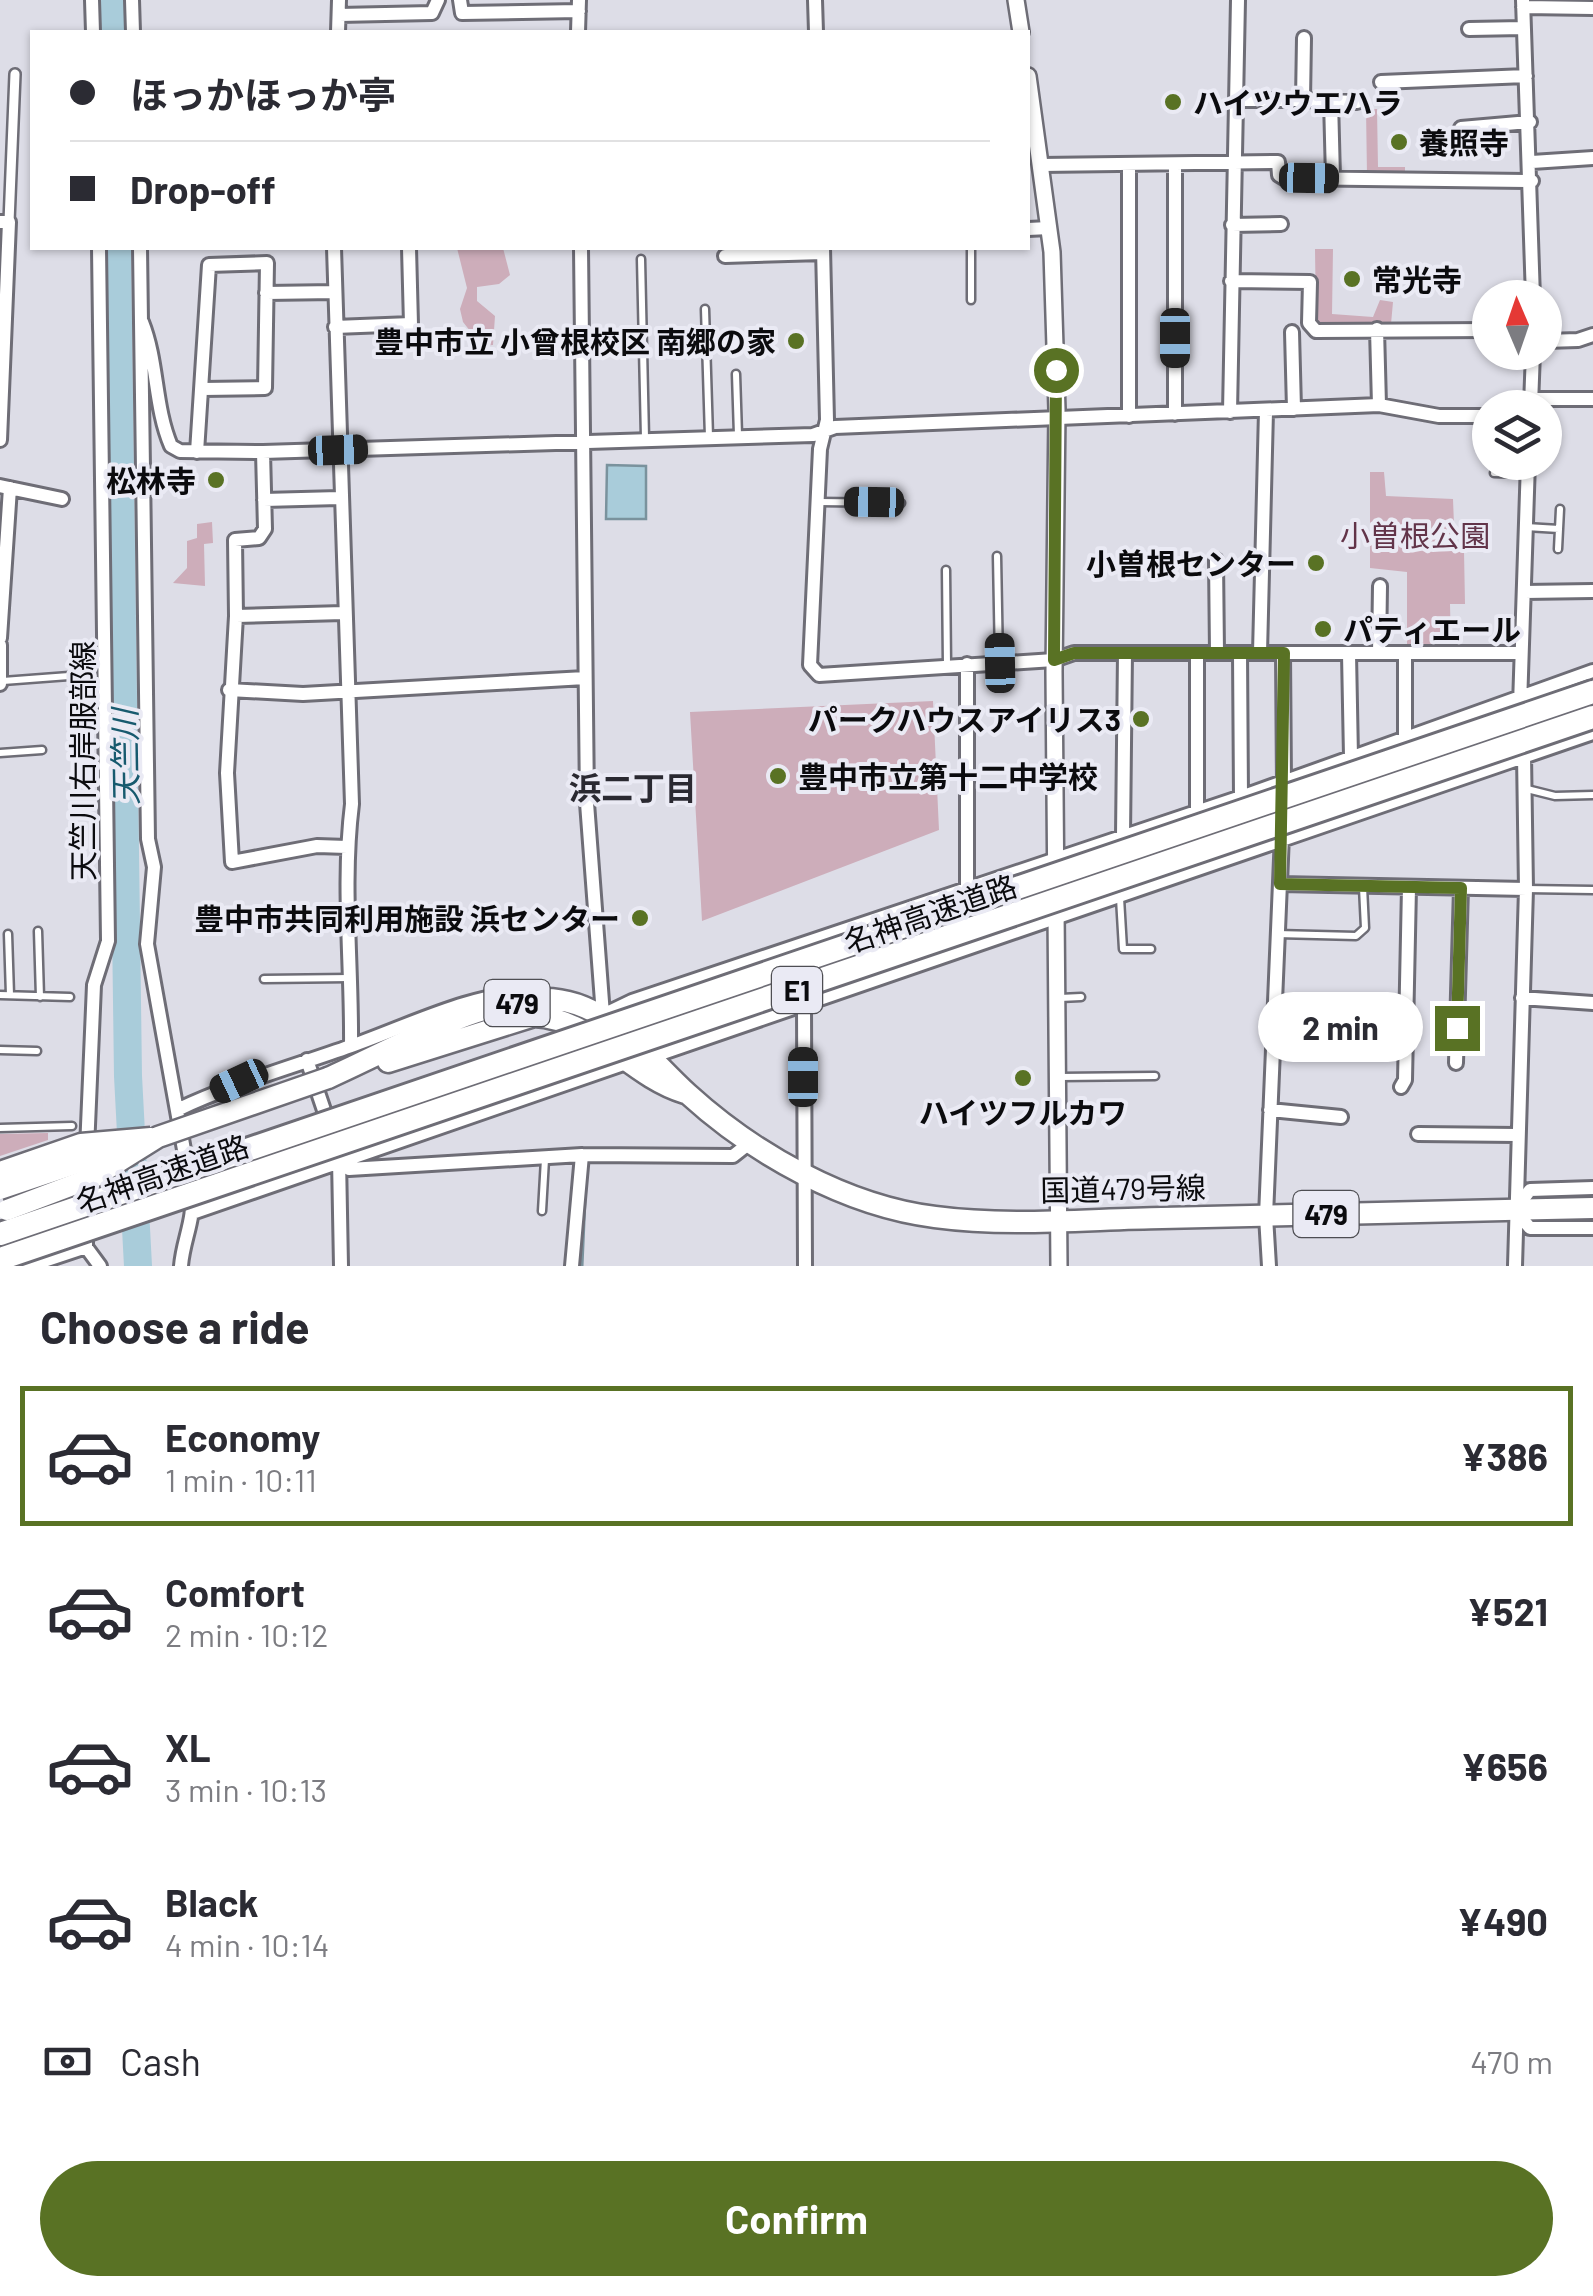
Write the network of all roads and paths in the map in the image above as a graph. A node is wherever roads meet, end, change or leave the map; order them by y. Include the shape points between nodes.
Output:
1 (92, 0) edge
2 (132, 0) edge
3 (438, 0) edge
4 (460, 0) edge
5 (815, 0) edge
6 (1016, 0) edge
7 (1238, 0) edge
8 (1523, 4) edge
9 (579, 6) edge
10 (339, 7) edge
11 (1593, 8) edge
12 (1523, 28) junction
13 (1469, 29) dead end
14 (93, 30) edge
15 (133, 30) edge
16 (816, 30) edge
17 (1021, 30) edge
18 (1304, 38) dead end
19 (15, 74) dead end
20 (1526, 76) junction
21 (1381, 82) dead end
22 (1030, 90) edge
23 (1236, 100) junction
24 (1303, 100) junction
25 (1331, 100) junction
26 (1357, 102) dead end
27 (1530, 122) junction
28 (1462, 128) dead end
29 (1593, 158) edge
30 (1232, 161) junction
31 (1532, 162) junction
32 (1041, 165) junction
33 (1174, 165) junction
34 (1129, 166) junction
35 (1334, 178) junction
36 (1532, 181) junction
37 (4, 222) edge
38 (1282, 224) dead end
39 (1232, 225) junction
40 (1030, 228) edge
41 (1049, 228) junction
42 (98, 250) edge
43 (140, 250) edge
44 (334, 250) edge
45 (410, 250) edge
46 (581, 250) edge
47 (823, 250) edge
48 (971, 250) edge
49 (725, 256) dead end
50 (641, 259) dead end
51 (1533, 280) edge
52 (1231, 282) junction
53 (334, 292) junction
54 (266, 293) junction
55 (971, 300) dead end
56 (705, 309) dead end
57 (142, 322) junction
58 (335, 328) junction
59 (1378, 328) junction
60 (1472, 330) edge
61 (1292, 332) dead end
62 (1593, 335) edge
63 (1562, 340) edge
64 (736, 374) dead end
65 (202, 389) junction
66 (1593, 399) edge
67 (1562, 401) edge
68 (1379, 405) junction
69 (1294, 409) junction
70 (1266, 410) junction
71 (1230, 412) junction
72 (1175, 414) junction
73 (1129, 416) junction
74 (1472, 416) edge
75 (1058, 419) junction
76 (824, 432) junction
77 (738, 436) junction
78 (709, 437) junction
79 (645, 438) junction
80 (0, 440) edge
81 (580, 440) junction
82 (338, 450) junction
83 (196, 452) junction
84 (263, 452) junction
85 (1527, 480) edge
86 (5, 487) edge
87 (339, 498) junction
88 (62, 500) dead end
89 (264, 500) junction
90 (818, 502) junction
91 (901, 503) dead end
92 (1560, 509) dead end
93 (1524, 526) junction
94 (1559, 528) junction
95 (1558, 550) dead end
96 (997, 556) dead end
97 (1216, 560) dead end
98 (946, 570) dead end
99 (1380, 586) dead end
100 (1593, 591) edge
101 (1524, 592) junction
102 (343, 613) junction
103 (236, 616) junction
104 (0, 642) edge
105 (1126, 653) junction
106 (1197, 653) junction
107 (1217, 653) junction
108 (1240, 653) junction
109 (1260, 653) junction
110 (1284, 653) junction
111 (1520, 653) junction
112 (1350, 654) junction
113 (1379, 654) junction
114 (1405, 654) junction
115 (1054, 660) junction
116 (1000, 663) junction
117 (967, 664) junction
118 (947, 666) junction
119 (1593, 672) edge
120 (69, 676) dead end
121 (585, 678) junction
122 (2, 683) edge
123 (228, 690) junction
124 (346, 690) junction
125 (1593, 692) edge
126 (1520, 698) junction
127 (1593, 717) edge
128 (1593, 733) edge
129 (1405, 739) junction
130 (42, 750) dead end
131 (0, 754) edge
132 (1351, 757) junction
133 (1524, 760) junction
134 (1284, 781) junction
135 (1526, 789) junction
136 (1593, 796) edge
137 (1241, 798) junction
138 (1197, 812) junction
139 (1123, 836) junction
140 (1281, 842) junction
141 (347, 846) junction
142 (1059, 857) junction
143 (1280, 884) junction
144 (1363, 886) junction
145 (1409, 887) junction
146 (967, 888) junction
147 (1461, 888) junction
148 (1526, 890) junction
149 (1593, 890) edge
150 (1120, 898) junction
151 (1058, 920) junction
152 (38, 932) dead end
153 (8, 934) dead end
154 (1277, 934) junction
155 (1151, 949) dead end
156 (352, 978) junction
157 (264, 979) dead end
158 (0, 996) edge
159 (10, 996) junction
160 (40, 997) junction
161 (70, 997) dead end
162 (1058, 998) junction
163 (1081, 998) dead end
164 (1522, 998) junction
165 (1593, 1003) edge
166 (804, 1006) junction
167 (603, 1015) junction
168 (1273, 1039) junction
169 (1406, 1045) junction
170 (351, 1046) junction
171 (0, 1050) edge
172 (37, 1051) dead end
173 (651, 1056) junction
174 (307, 1060) junction
175 (626, 1063) junction
176 (1456, 1063) dead end
177 (1155, 1076) dead end
178 (1058, 1077) junction
179 (328, 1078) junction
180 (1401, 1086) dead end
181 (687, 1093) junction
182 (177, 1110) junction
183 (1270, 1110) junction
184 (1340, 1117) dead end
185 (72, 1126) dead end
186 (0, 1128) edge
187 (1418, 1134) dead end
188 (1517, 1135) junction
189 (158, 1137) junction
190 (752, 1141) junction
191 (582, 1155) junction
192 (546, 1158) junction
193 (341, 1163) junction
194 (0, 1172) edge
195 (802, 1172) junction
196 (1593, 1188) edge
197 (2, 1204) edge
198 (1593, 1208) edge
199 (1515, 1210) junction
200 (542, 1211) dead end
201 (195, 1212) junction
202 (1266, 1216) junction
203 (1058, 1220) junction
204 (1593, 1228) edge
205 (0, 1234) edge
206 (86, 1247) junction
207 (0, 1259) edge
208 (35, 1265) edge
209 (100, 1266) edge
210 (182, 1266) edge
211 (342, 1266) edge
212 (572, 1266) edge
213 (805, 1266) edge
214 (1059, 1266) edge
215 (1269, 1266) edge
216 (1515, 1266) edge

1 - 14 street
2 - 15 street
3 - 10 street via 432,13
4 - 9 street via 462,13
5 - 16 street
6 - 17 street
7 - 23 street
8 - 11 street
8 - 12 street
12 - 13 street
12 - 20 street
18 - 24 street
19 - 37 street
20 - 21 street
20 - 27 street
22 - 32 street
23 - 24 street
23 - 30 street
24 - 25 street
25 - 26 street
25 - 35 street
27 - 28 street
27 - 31 street
29 - 31 street
30 - 33 street
30 - 35 street via 1278,162 1284,178
30 - 39 street
31 - 36 street
32 - 34 street
32 - 41 street
33 - 34 street
33 - 72 street
34 - 73 street
35 - 36 street
36 - 51 street
37 - 80 street
38 - 39 street
39 - 52 street
40 - 41 street
41 - 75 street
42 - 206 street, 天竺川右岸服部線 via 108,942 94,984
43 - 57 street
44 - 53 street
45 - 58 street via 411,324
46 - 81 street
47 - 49 street
47 - 76 street
48 - 55 lane
50 - 79 lane
52 - 59 street via 1310,282 1309,322 1316,331
52 - 71 street
53 - 54 street
53 - 58 street
54 - 65 street via 265,388
54 - 65 street via 266,263 209,265
56 - 78 lane
57 - 83 street via 166,434 171,446
57 - 182 street via 148,839 154,867 147,944
58 - 82 street
59 - 60 street
59 - 68 street
61 - 69 street
62 - 63 street
64 - 77 lane
65 - 83 street
66 - 67 street
68 - 69 street
68 - 74 street
69 - 70 street
70 - 71 street
70 - 109 street
71 - 72 street
72 - 73 street
73 - 75 street
75 - 76 street
75 - 115 street
76 - 77 street
76 - 90 street
77 - 78 street
78 - 79 street
79 - 81 street
81 - 82 street
81 - 121 street
82 - 84 street
82 - 87 street
83 - 84 street
84 - 89 street
85 - 93 street
86 - 88 street
86 - 104 street
87 - 89 street
87 - 102 street
89 - 103 street via 260,538 235,540
90 - 91 lane
90 - 118 street via 810,665 820,675
92 - 94 lane
93 - 94 lane
93 - 101 street
94 - 95 lane
96 - 116 lane
97 - 107 street
98 - 118 lane
99 - 113 street
100 - 101 street
101 - 111 street
102 - 103 street
102 - 124 street
103 - 123 street
104 - 122 street
105 - 106 street
105 - 115 street via 1074,653
105 - 139 street
106 - 107 street
106 - 138 street
107 - 108 street
108 - 109 street
108 - 137 street
109 - 110 street
110 - 112 street
110 - 134 street
111 - 114 street
111 - 126 street
112 - 113 street
112 - 132 street
113 - 114 street
114 - 129 street
115 - 116 street
115 - 142 street
116 - 117 street
117 - 118 street
117 - 146 street
119 - 126 street
120 - 122 lane
121 - 124 street
121 - 167 street
123 - 124 street
123 - 141 street via 232,862
124 - 141 street via 352,804
125 - 205 highway, 名神高速道路 / E1, bridge
126 - 129 street
126 - 133 street
127 - 207 highway, 名神高速道路 / E1, bridge
128 - 133 street
129 - 132 street
130 - 131 lane
132 - 134 street
133 - 135 street
133 - 140 street
134 - 137 street
134 - 140 street
135 - 136 lane
135 - 148 street
137 - 138 street
138 - 139 street
139 - 142 street
140 - 143 street
140 - 150 street
141 - 156 street
142 - 146 street
142 - 151 street
143 - 144 street
143 - 154 street
144 - 145 street
144 - 154 lane via 1365,928 1356,936
145 - 147 street
145 - 169 street
146 - 167 street
147 - 148 street
147 - 176 street
148 - 149 lane
148 - 164 street
150 - 151 street
150 - 155 lane via 1123,950
151 - 162 street
151 - 166 street
152 - 160 lane
153 - 159 lane
154 - 168 street via 1268,999
156 - 157 lane
156 - 170 street
158 - 159 lane
159 - 160 lane
160 - 161 lane
162 - 163 lane
162 - 178 street
164 - 165 street
164 - 188 street
166 - 173 street
166 - 195 street
167 - 170 street via 562,995 491,995
167 - 173 highway, 国道479号線 / 479
167 - 179 highway, 国道479号線 / 479 via 545,999 505,1005
168 - 169 street
168 - 183 street
169 - 180 street
170 - 174 street
171 - 172 lane
173 - 181 highway, 国道479号線 / 479
174 - 182 street
174 - 193 street
175 - 179 highway, 国道479号線 / 479 via 572,1023 534,1016
175 - 181 highway, 国道479号線 / 479
175 - 193 street
177 - 178 lane
178 - 203 street
179 - 189 highway, 国道479号線 / 479, bridge
181 - 190 highway, 国道479号線 / 479
182 - 201 street
183 - 184 street
183 - 202 street
185 - 186 lane
187 - 188 street
188 - 199 street
189 - 194 highway, 国道479号線 / 479, bridge via 81,1144
189 - 197 highway, 国道479号線 / 479, bridge via 94,1177
190 - 191 street via 733,1156
190 - 195 highway, 国道479号線 / 479
191 - 192 street
191 - 212 street
192 - 193 street via 349,1169
192 - 200 lane
193 - 201 street
193 - 211 street
195 - 203 highway, 国道479号線 / 479 via 905,1212
195 - 213 street
196 - 199 street via 1530,1190
198 - 199 highway, 国道479号線 / 479
199 - 202 highway, 国道479号線 / 479
199 - 204 street via 1530,1228
199 - 216 street
201 - 210 street via 183,1239
202 - 203 highway, 国道479号線 / 479
202 - 215 street
203 - 214 street
206 - 208 street
206 - 209 street

